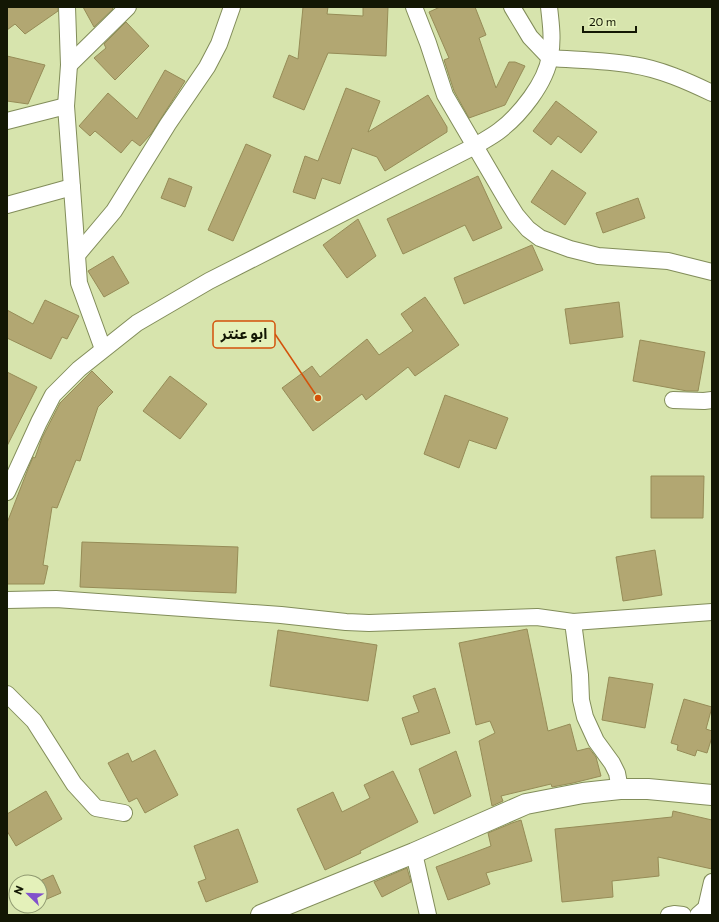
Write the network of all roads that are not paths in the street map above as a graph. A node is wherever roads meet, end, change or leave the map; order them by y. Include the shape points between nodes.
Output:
1 (67, 7) edge
2 (128, 7) edge
3 (232, 7) edge
4 (414, 7) edge
5 (512, 7) edge
6 (550, 7) edge
7 (550, 58) junction
8 (69, 65) junction
9 (712, 93) edge
10 (66, 106) junction
11 (7, 121) edge
12 (475, 146) junction
13 (72, 187) junction
14 (7, 205) edge
15 (77, 255) junction
16 (712, 272) edge
17 (103, 349) junction
18 (673, 400) dead end
19 (712, 400) edge
20 (7, 492) edge
21 (7, 600) edge
22 (712, 612) edge
23 (573, 622) junction
24 (7, 694) edge
25 (620, 789) junction
26 (712, 795) edge
27 (124, 813) dead end
28 (414, 853) junction
29 (712, 882) edge
30 (261, 915) edge
31 (428, 915) edge
32 (669, 915) edge
33 (683, 915) edge
34 (698, 915) edge

1 - 8 street
2 - 8 street
3 - 15 street via 219,44 207,67 114,211
4 - 12 street via 445,95
5 - 7 street via 530,37
6 - 7 street
7 - 9 street via 648,68
7 - 12 street via 543,77 520,111 499,131
8 - 10 street
10 - 11 street
10 - 13 street
12 - 16 street via 516,215 540,238 570,250 598,256 668,262
12 - 17 street via 209,281 137,323
13 - 14 street
13 - 15 street
15 - 17 street via 79,283
17 - 20 street via 54,395
18 - 19 street
21 - 23 street via 56,599 281,614 369,623 537,617
22 - 23 street
23 - 25 street via 584,717 596,741 612,763
24 - 27 street via 34,721 74,784 96,808
25 - 26 street
25 - 28 street via 526,804
28 - 30 street
28 - 31 street
29 - 34 street via 706,908
32 - 33 street

